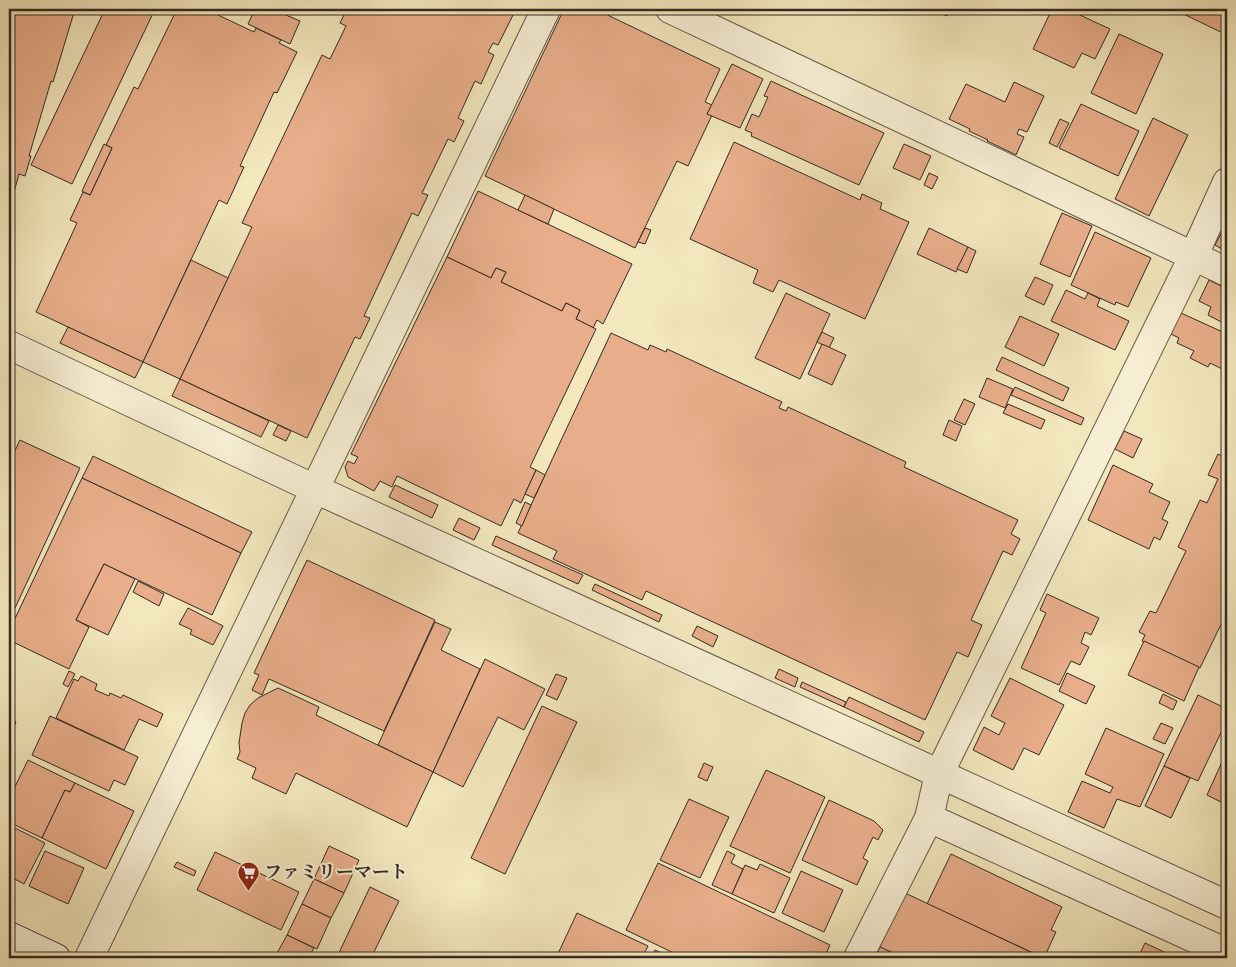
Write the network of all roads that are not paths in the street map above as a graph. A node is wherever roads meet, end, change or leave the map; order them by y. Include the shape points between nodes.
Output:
1 (546, 9) edge
2 (670, 9) edge
3 (1227, 182) edge
4 (1193, 256) junction
5 (1227, 272) edge
6 (9, 345) edge
7 (316, 490) junction
8 (939, 774) junction
9 (929, 818) junction
10 (1227, 905) edge
11 (9, 936) edge
12 (1227, 953) edge
13 (56, 958) edge
14 (89, 958) edge
15 (858, 958) edge

1 - 7 street
2 - 4 street
3 - 4 street
4 - 5 street
4 - 8 street
6 - 7 street
7 - 8 street
7 - 14 street
8 - 9 street
8 - 10 street
9 - 12 street
9 - 15 street
11 - 13 street

